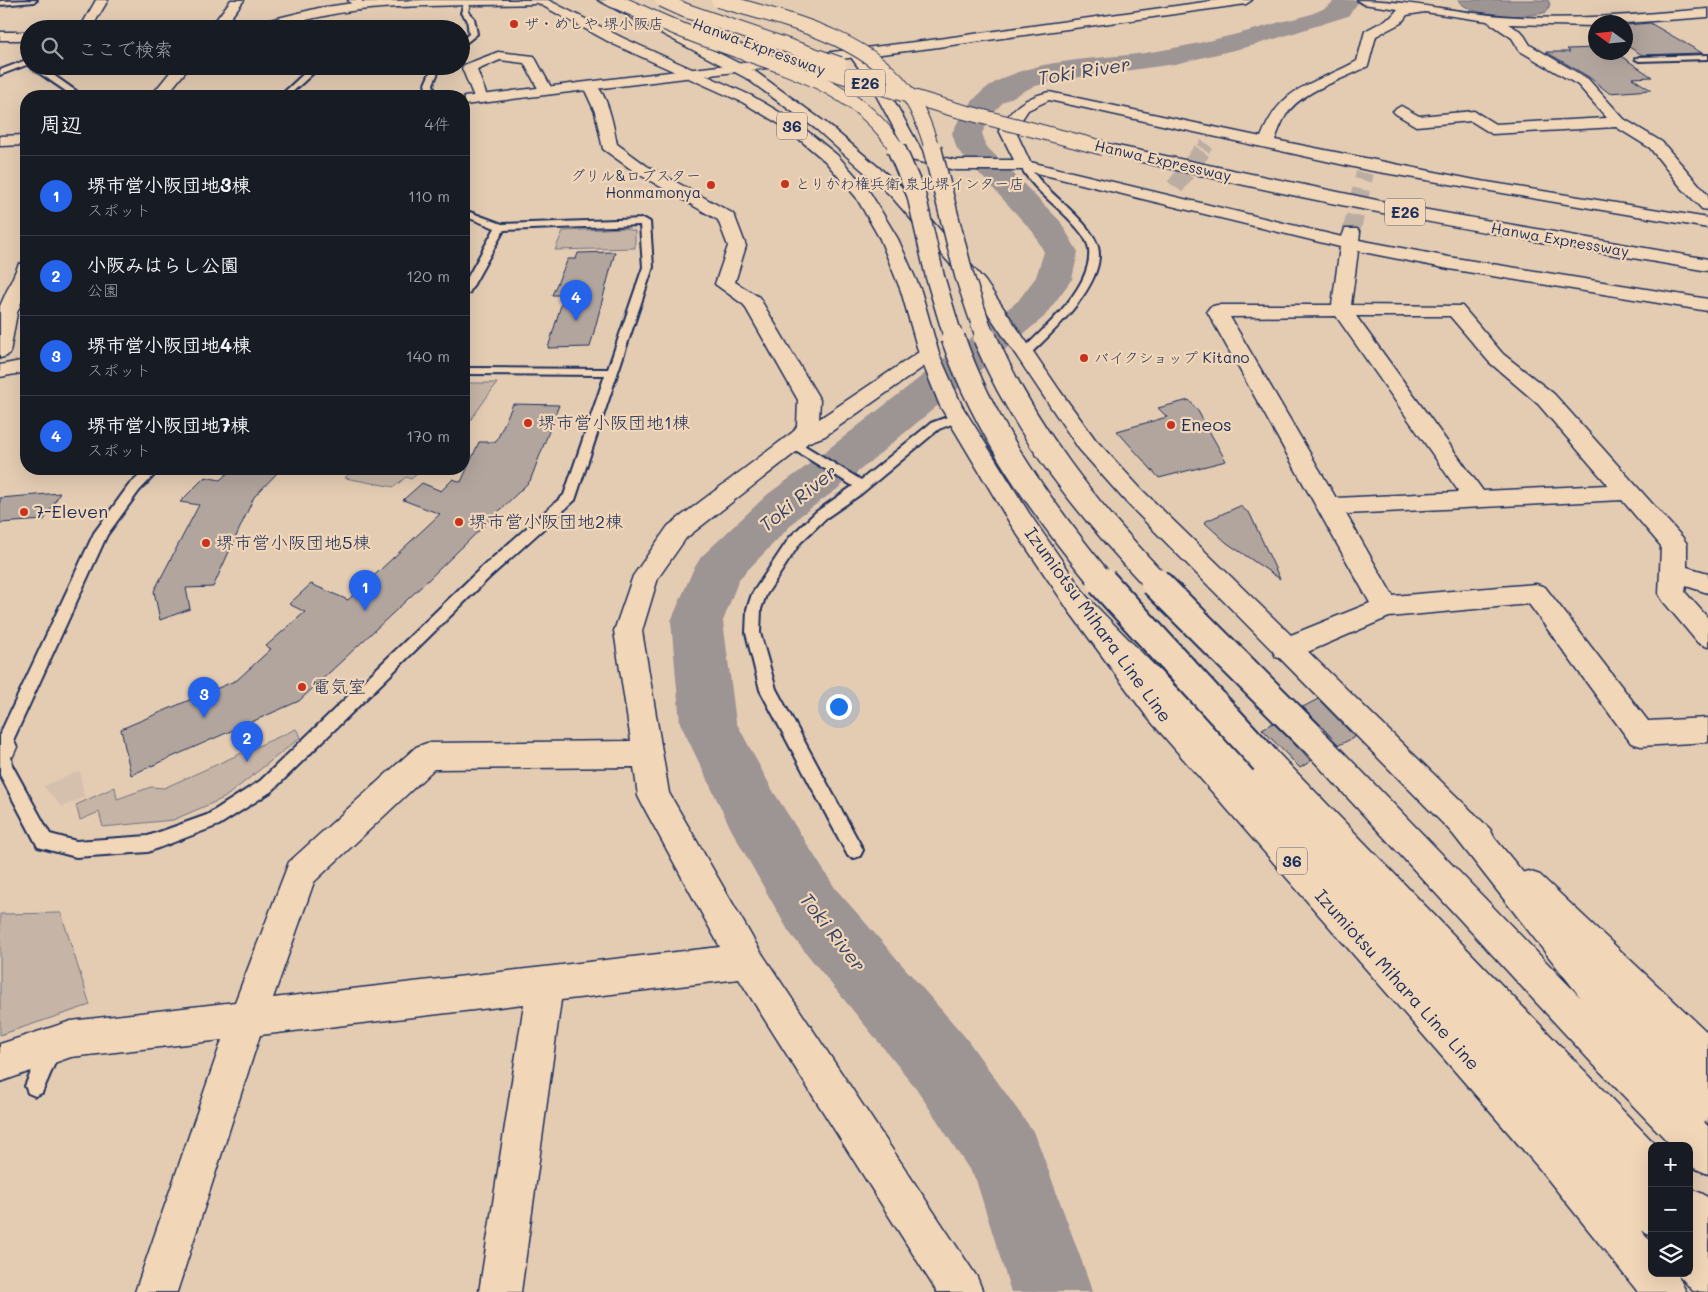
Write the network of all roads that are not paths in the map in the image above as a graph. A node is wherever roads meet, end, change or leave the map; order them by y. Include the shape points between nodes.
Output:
1 (34, 0) edge
2 (102, 0) edge
3 (238, 0) edge
4 (534, 0) edge
5 (538, 0) edge
6 (604, 0) edge
7 (613, 0) edge
8 (633, 0) edge
9 (662, 0) edge
10 (717, 0) edge
11 (1246, 0) edge
12 (1362, 0) edge
13 (1684, 0) edge
14 (0, 3) edge
15 (357, 3) edge
16 (467, 3) junction
17 (1708, 12) edge
18 (1465, 14) junction
19 (1684, 16) junction
20 (1492, 19) junction
21 (91, 20) edge
22 (222, 20) edge
23 (287, 20) edge
24 (1708, 28) edge
25 (0, 36) edge
26 (20, 36) edge
27 (470, 37) edge
28 (855, 53) junction
29 (1708, 56) edge
30 (1639, 59) dead end
31 (20, 66) edge
32 (736, 67) junction
33 (693, 73) junction
34 (0, 74) edge
35 (50, 75) edge
36 (176, 75) edge
37 (308, 75) edge
38 (433, 75) edge
39 (590, 86) junction
40 (67, 90) edge
41 (163, 90) edge
42 (291, 90) edge
43 (430, 90) edge
44 (546, 91) junction
45 (481, 99) junction
46 (470, 100) edge
47 (1401, 111) dead end
48 (1619, 122) junction
49 (20, 140) edge
50 (0, 141) edge
51 (1108, 142) junction
52 (1266, 143) junction
53 (1024, 165) junction
54 (1708, 205) edge
55 (470, 215) edge
56 (1708, 223) edge
57 (501, 227) junction
58 (1351, 238) junction
59 (1708, 250) edge
60 (1708, 265) edge
61 (20, 280) edge
62 (470, 282) edge
63 (1708, 305) edge
64 (1341, 310) junction
65 (4, 313) edge
66 (1022, 350) junction
67 (0, 352) edge
68 (931, 358) junction
69 (20, 367) edge
70 (470, 371) edge
71 (0, 372) edge
72 (613, 372) junction
73 (955, 411) junction
74 (797, 441) junction
75 (148, 475) edge
76 (862, 486) junction
77 (1627, 492) junction
78 (1476, 499) junction
79 (1329, 507) junction
80 (1674, 572) junction
81 (1708, 583) edge
82 (1078, 604) junction
83 (1386, 607) junction
84 (1708, 636) edge
85 (1286, 649) junction
86 (1708, 730) edge
87 (1, 747) edge
88 (648, 754) junction
89 (1463, 823) junction
90 (854, 850) dead end
91 (747, 961) junction
92 (545, 984) junction
93 (247, 1019) junction
94 (52, 1045) junction
95 (1708, 1058) edge
96 (0, 1064) edge
97 (35, 1086) dead end
98 (1708, 1104) edge
99 (1708, 1154) edge
100 (1648, 1164) edge
101 (1648, 1211) edge
102 (1693, 1212) edge
103 (1708, 1228) edge
104 (1693, 1260) edge
105 (1708, 1276) edge
106 (156, 1292) edge
107 (500, 1292) edge
108 (962, 1292) edge
109 (1665, 1292) edge

1 - 14 lane
2 - 21 main road
3 - 22 main road
4 - 16 main road
5 - 33 main road, Izumiotsu Mihara Line Line / 36 via 618,41
6 - 32 main road, 36
7 - 100 main road, bridge via 823,85 851,101 894,140 914,189 945,316 960,359 1007,452 1073,546 1157,644
8 - 51 main road, Hanwa Expressway / E26, bridge via 827,72 944,106
9 - 51 main road, Hanwa Expressway / E26, bridge via 839,64
10 - 99 main road, bridge via 800,27 851,48 889,72 903,87 931,145 964,274 991,351 1039,439 1074,488 1171,597 1310,737
11 - 28 main road
12 - 18 main road
13 - 17 main road
15 - 16 main road
15 - 23 main road
16 - 27 lane via 464,13 470,18 473,34
17 - 19 main road
18 - 20 main road
18 - 52 main road via 1417,10 1400,12 1396,20 1370,34 1363,63 1313,87 1279,114
19 - 20 main road via 1571,23
19 - 24 main road
20 - 48 main road via 1517,35 1525,48 1583,82
25 - 26 main road
28 - 32 main road
28 - 53 main road via 876,81 917,157 955,165
29 - 30 lane
31 - 34 lane
32 - 33 main road
32 - 66 main road, 36 via 821,126 896,191 990,300
33 - 39 main road
33 - 68 main road, Izumiotsu Mihara Line Line / 36 via 791,125 831,158 864,196 889,238 911,292
35 - 40 lane
36 - 41 main road
37 - 42 lane
38 - 43 lane
39 - 44 main road
39 - 74 main road via 603,112 609,146 640,169 726,217 737,246 725,284 752,301 809,400 808,426
44 - 45 main road
44 - 45 main road via 529,59 498,56 470,68
45 - 46 main road
47 - 48 main road via 1416,121 1474,116 1492,129
48 - 54 main road via 1656,145
49 - 50 main road
51 - 59 main road, Hanwa Expressway / E26 via 1498,216
51 - 60 main road, Hanwa Expressway / E26 via 1308,193 1526,235
52 - 53 main road via 1211,138 1049,96 1036,98 1017,109 1007,130
52 - 56 main road via 1366,169
53 - 58 main road via 1169,193
53 - 66 lane via 1030,179 1077,222 1093,247 1095,259 1085,284 1044,336
55 - 57 lane
57 - 62 lane
57 - 72 lane via 645,222 648,267
58 - 63 main road via 1534,277
58 - 64 main road
61 - 65 main road
64 - 77 main road via 1455,310 1496,358 1546,399
64 - 78 main road
64 - 79 main road via 1217,311
65 - 67 main road
66 - 85 main road, 36 via 1094,452
68 - 73 main road, Izumiotsu Mihara Line Line / 36
68 - 74 main road
69 - 71 main road
70 - 72 lane
72 - 87 lane via 570,497 485,574 266,786 213,820 148,844 76,849 44,841 4,766
73 - 76 lane
73 - 82 main road, Izumiotsu Mihara Line Line / 36 via 1020,519
74 - 76 lane
74 - 88 main road via 677,532 646,576 628,631
75 - 87 lane via 134,488 101,533
76 - 90 lane via 821,515 795,540 759,594 754,609 753,633 768,690
77 - 78 main road
77 - 80 main road via 1674,544
78 - 79 main road
79 - 83 main road
80 - 81 main road
80 - 84 main road via 1672,594
82 - 101 main road via 1310,846
82 - 109 main road, Izumiotsu Mihara Line Line / 36 via 1157,709 1552,1153
83 - 85 main road
83 - 86 main road via 1536,594 1641,734
85 - 89 main road, 36
88 - 91 main road via 654,796
88 - 93 main road via 427,756 301,873
89 - 95 main road, 36
89 - 98 main road via 1607,1003
91 - 92 main road
91 - 108 main road
92 - 93 main road
92 - 107 main road
93 - 94 main road via 71,1039
93 - 106 main road
94 - 96 main road
94 - 97 lane
102 - 103 main road
104 - 105 main road

